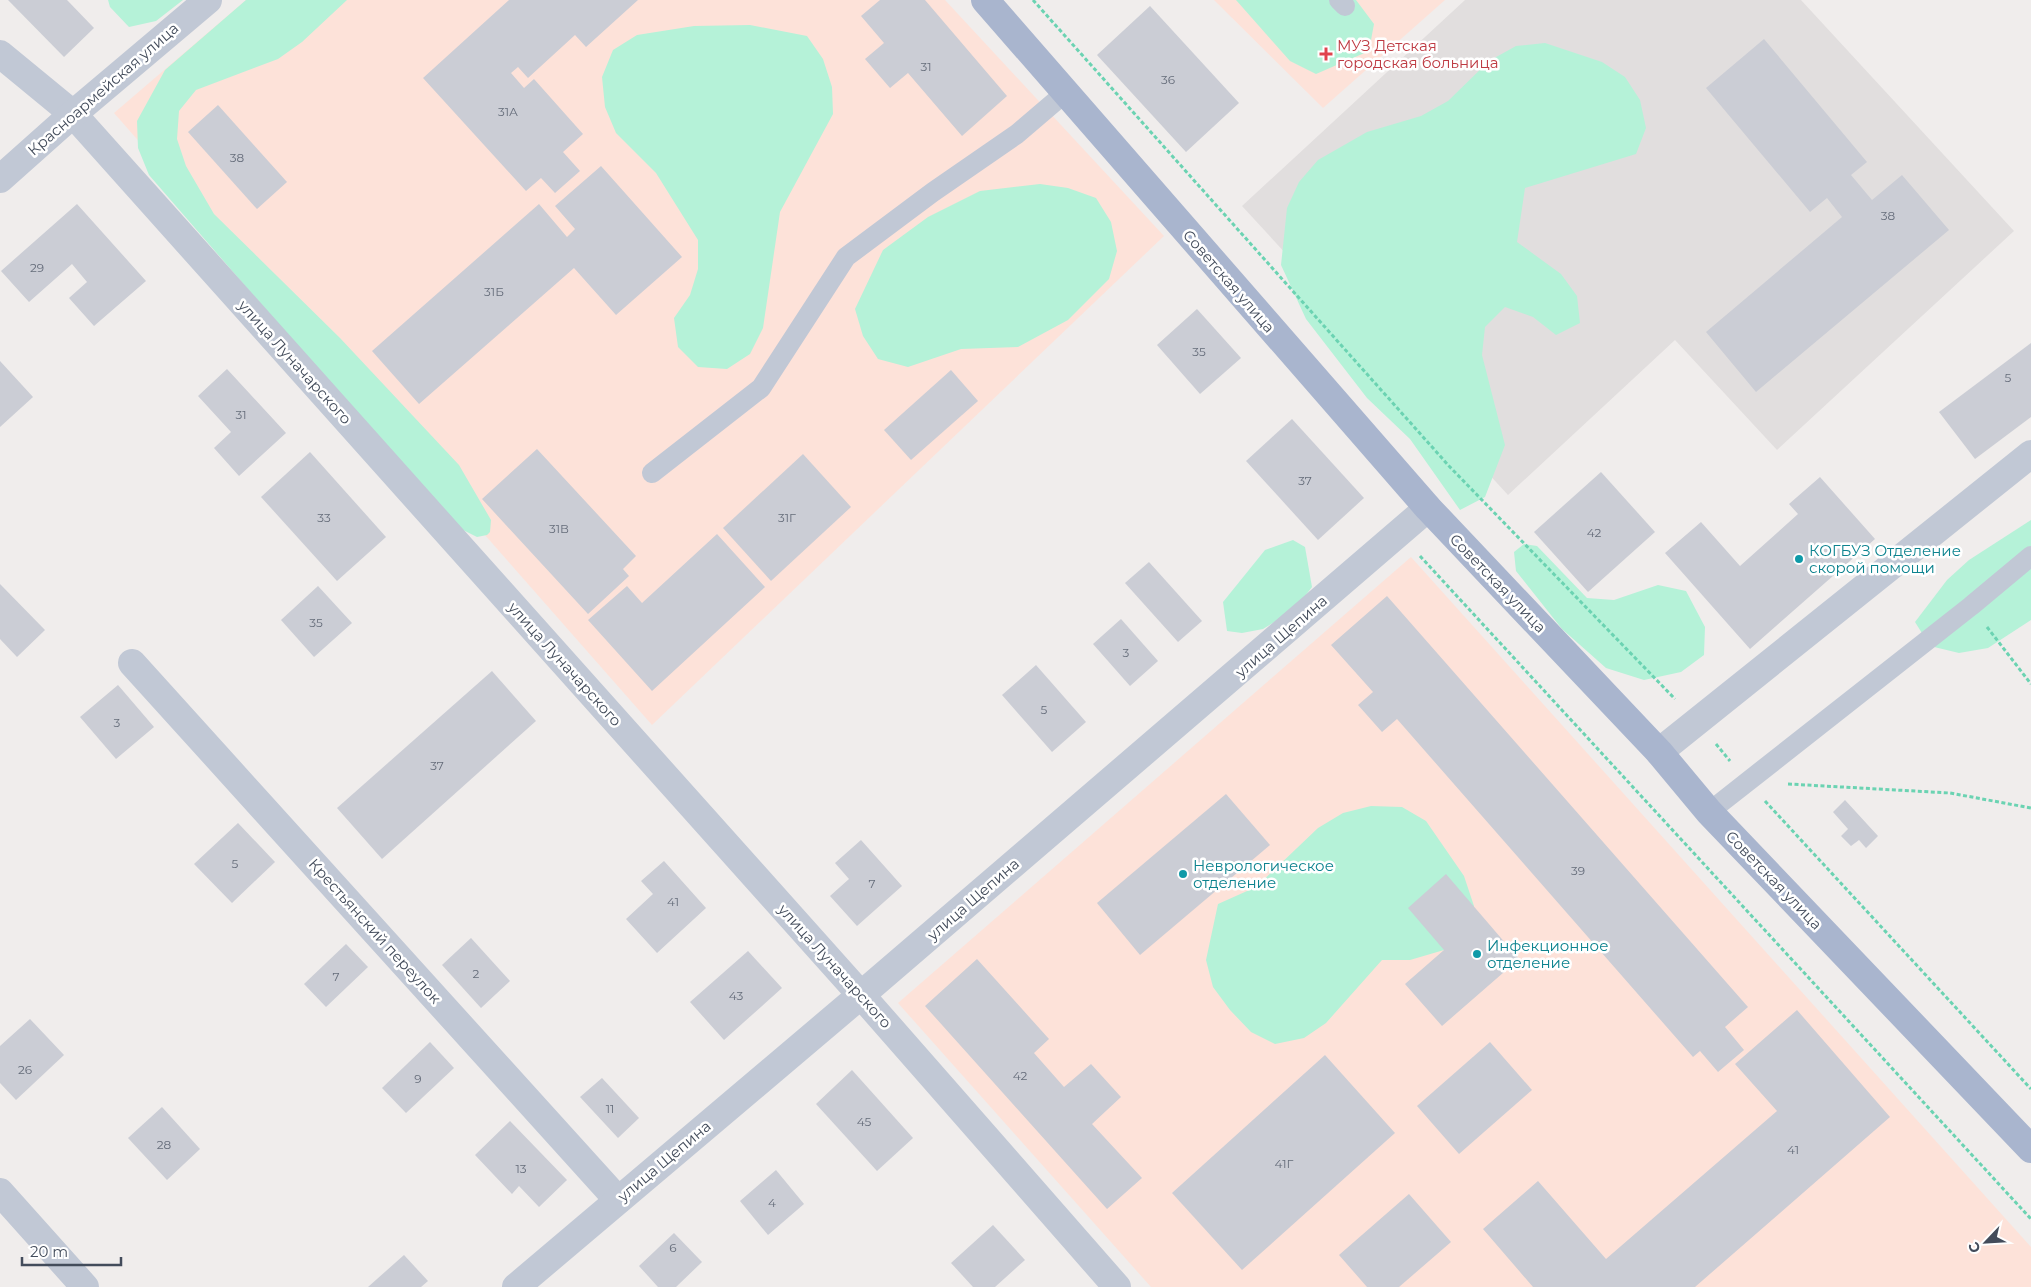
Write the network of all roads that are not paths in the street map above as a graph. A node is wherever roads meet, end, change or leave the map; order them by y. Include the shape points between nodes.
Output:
1 (208, 0) edge
2 (985, 0) edge
3 (0, 54) edge
4 (1065, 93) junction
5 (73, 114) junction
6 (0, 179) edge
7 (2031, 454) edge
8 (652, 473) dead end
9 (1428, 508) junction
10 (2031, 556) edge
11 (132, 663) dead end
12 (1659, 752) junction
13 (1709, 812) junction
14 (861, 995) junction
15 (2031, 1149) edge
16 (0, 1192) edge
17 (618, 1200) junction
18 (84, 1287) edge
19 (516, 1287) edge
20 (1117, 1287) edge

1 - 5 street, Красноармейская улица
2 - 4 main road, Советская улица
3 - 5 street, улица Луначарского
4 - 8 lane via 1017,134 846,258 762,388
4 - 9 main road, Советская улица
5 - 6 street, Красноармейская улица
5 - 14 street, улица Луначарского
7 - 12 street
9 - 12 main road, Советская улица
9 - 14 street, улица Щепина
10 - 13 lane
11 - 17 street, Крестьянский переулок
12 - 13 main road, Советская улица
13 - 15 main road, Советская улица
14 - 17 street, улица Щепина
14 - 20 street, улица Луначарского
16 - 18 street
17 - 19 street, улица Щепина

